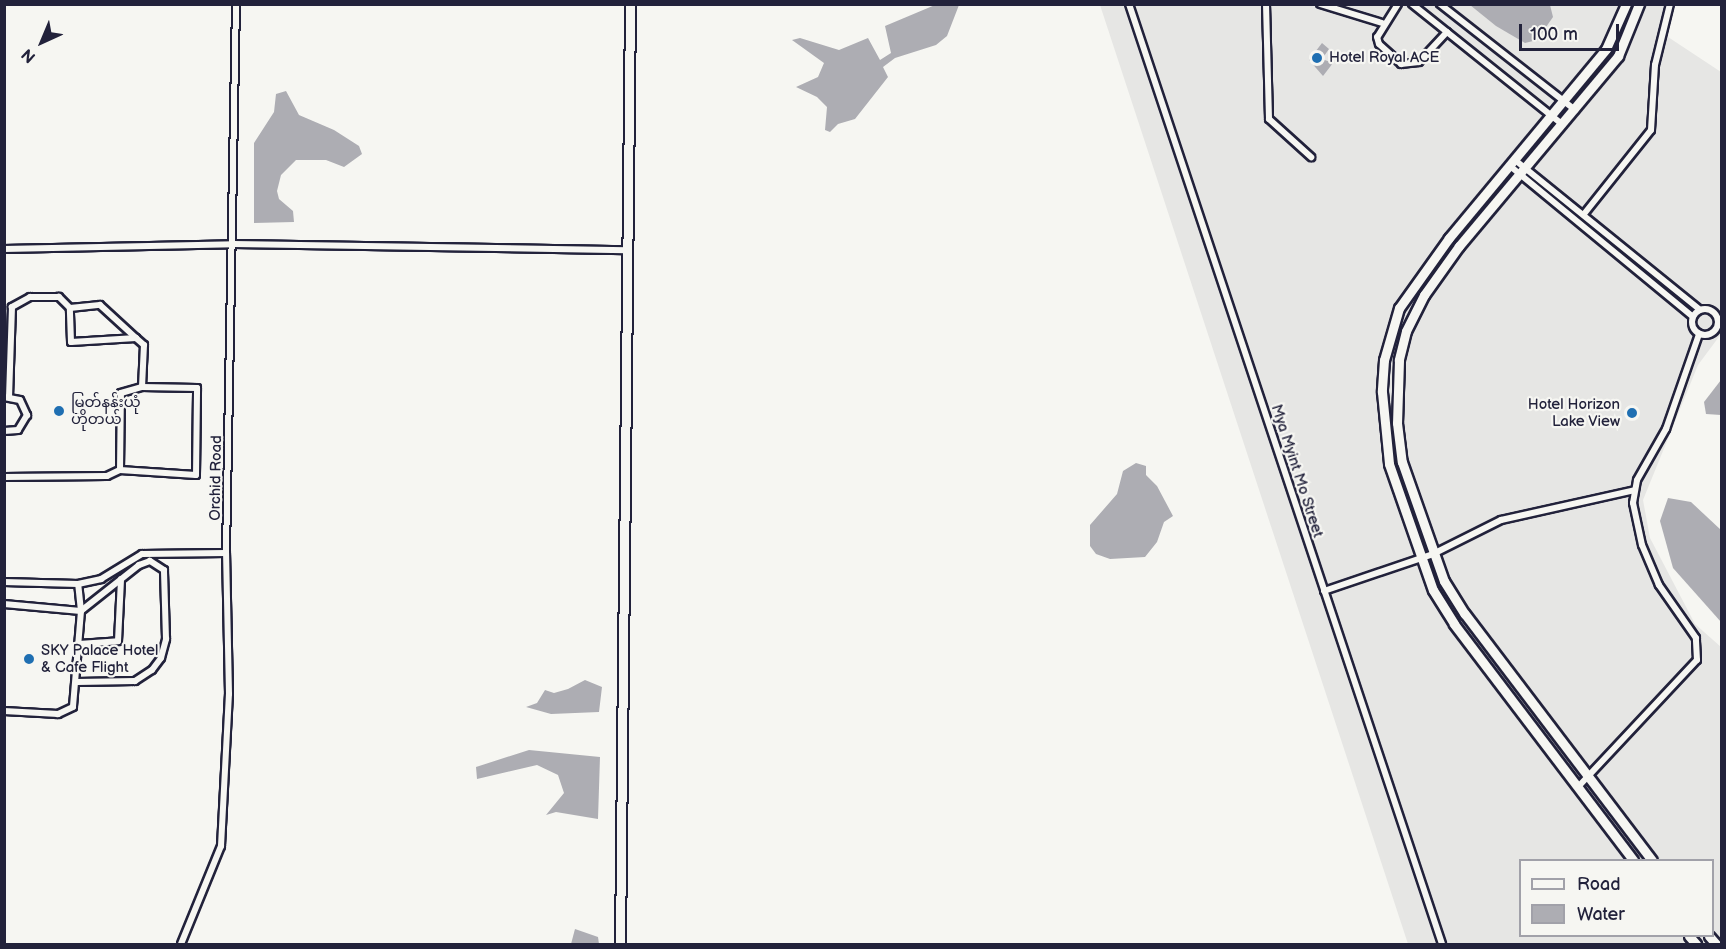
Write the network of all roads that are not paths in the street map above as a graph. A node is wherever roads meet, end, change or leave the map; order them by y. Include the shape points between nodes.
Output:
1 (236, 4) edge
2 (630, 4) edge
3 (1129, 4) edge
4 (1266, 4) edge
5 (1320, 4) edge
6 (1398, 4) edge
7 (1412, 4) edge
8 (1440, 4) edge
9 (1626, 4) edge
10 (1639, 4) edge
11 (1670, 4) edge
12 (1383, 24) junction
13 (1447, 32) junction
14 (1565, 102) junction
15 (1575, 111) junction
16 (1552, 117) junction
17 (1563, 125) junction
18 (1311, 157) dead end
19 (1513, 163) junction
20 (1523, 172) junction
21 (1584, 214) junction
22 (234, 244) junction
23 (4, 249) edge
24 (627, 250) junction
25 (1627, 250) junction
26 (1619, 258) junction
27 (70, 308) junction
28 (1722, 309) edge
29 (1700, 310) junction
30 (1715, 313) junction
31 (1693, 317) junction
32 (1699, 334) junction
33 (136, 338) junction
34 (142, 387) junction
35 (7, 397) edge
36 (4, 431) edge
37 (120, 470) junction
38 (4, 477) edge
39 (1635, 490) junction
40 (226, 553) junction
41 (1433, 554) junction
42 (1420, 558) junction
43 (121, 579) junction
44 (4, 582) edge
45 (78, 584) junction
46 (1324, 591) junction
47 (4, 604) edge
48 (81, 611) junction
49 (79, 644) junction
50 (77, 682) junction
51 (4, 711) edge
52 (1588, 778) junction
53 (1578, 787) junction
54 (1632, 859) edge
55 (1650, 859) edge
56 (181, 945) edge
57 (620, 945) edge
58 (1442, 945) edge

1 - 22 street, Orchid Road
2 - 24 main road
3 - 46 street, Mya Myint Mo Street
4 - 18 street via 1269,119
5 - 12 street
6 - 12 street
7 - 13 street
8 - 14 street
9 - 14 main road via 1606,49
10 - 15 main road via 1618,56
11 - 21 street via 1655,65 1651,130
12 - 13 street via 1377,37 1379,44 1401,64 1410,66 1419,62
13 - 16 street
14 - 15 street
14 - 16 main road
15 - 17 main road
16 - 17 street
16 - 19 main road
17 - 20 main road
19 - 20 street
19 - 42 main road via 1449,238 1399,308 1384,360 1382,392 1389,464
20 - 21 street
20 - 26 street
20 - 41 main road via 1437,275 1406,331 1399,360 1397,423 1402,462
21 - 25 street
22 - 23 street
22 - 24 street
22 - 40 street, Orchid Road
24 - 57 main road
25 - 26 street
25 - 29 street
26 - 31 street
27 - 33 street via 100,305
27 - 33 street via 70,342
27 - 35 street via 59,297 30,297 12,308
28 - 30 street
29 - 30 street
29 - 31 street
30 - 32 street via 1718,323 1714,332
31 - 32 street via 1692,327
32 - 39 street via 1666,429
33 - 34 street via 144,345
34 - 37 street via 121,393
34 - 37 street via 197,388 196,475
35 - 36 street via 24,404 27,415 18,430
37 - 38 street via 107,476
39 - 41 street via 1501,520
39 - 52 street via 1633,503 1642,545 1659,585 1696,638 1699,650 1697,660
40 - 45 street via 142,554 102,579
40 - 56 street, Orchid Road via 229,694 220,846
41 - 42 street
41 - 52 main road via 1465,614
42 - 46 street
42 - 53 main road via 1454,624
43 - 48 street
43 - 49 street via 118,641
43 - 50 street via 150,561 164,570 166,639 161,658 152,670 135,681
44 - 45 street
45 - 48 street
46 - 58 street, Mya Myint Mo Street
47 - 48 street
48 - 49 street
49 - 50 street
50 - 51 street via 73,708 58,714
52 - 53 street
52 - 55 main road
53 - 54 main road

